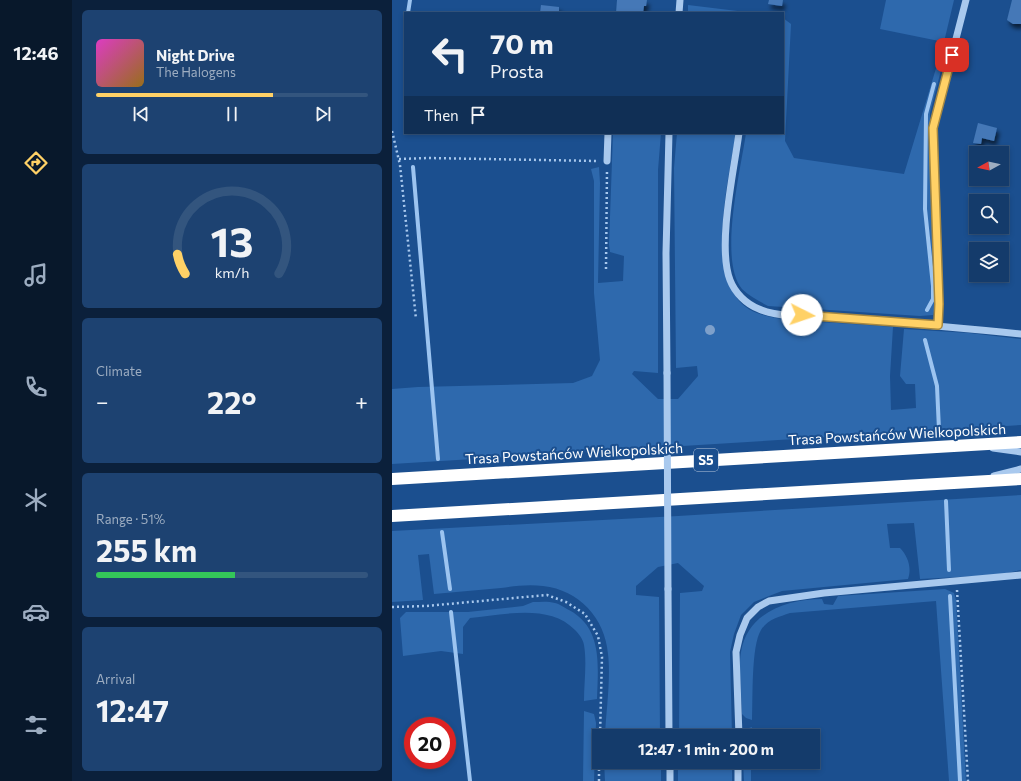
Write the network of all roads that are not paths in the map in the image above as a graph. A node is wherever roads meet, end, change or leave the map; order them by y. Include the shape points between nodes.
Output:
1 (680, 0) edge
2 (966, 0) edge
3 (679, 12) edge
4 (608, 134) edge
5 (669, 134) edge
6 (740, 134) edge
7 (607, 161) road end
8 (938, 325) junction
9 (1021, 334) edge
10 (1021, 442) edge
11 (970, 444) junction
12 (1021, 452) edge
13 (1021, 469) edge
14 (392, 479) edge
15 (1021, 479) edge
16 (973, 482) junction
17 (392, 516) edge
18 (1021, 575) edge
19 (669, 729) edge
20 (738, 729) edge
21 (670, 769) edge
22 (738, 769) edge
23 (670, 781) edge
24 (738, 781) edge

1 - 3 street
2 - 8 street via 933,128
4 - 7 street
5 - 19 street, bridge via 666,253
6 - 8 street via 727,211 726,259 736,293 748,304 772,312
8 - 9 street
10 - 11 highway, Trasa Powstańców Wielkopolskich / S5
11 - 12 street
11 - 14 highway, Trasa Powstańców Wielkopolskich / S5
13 - 16 street
15 - 16 highway
16 - 17 highway
18 - 20 street via 824,593 769,601 747,618 740,635 736,652
21 - 23 street
22 - 24 street

